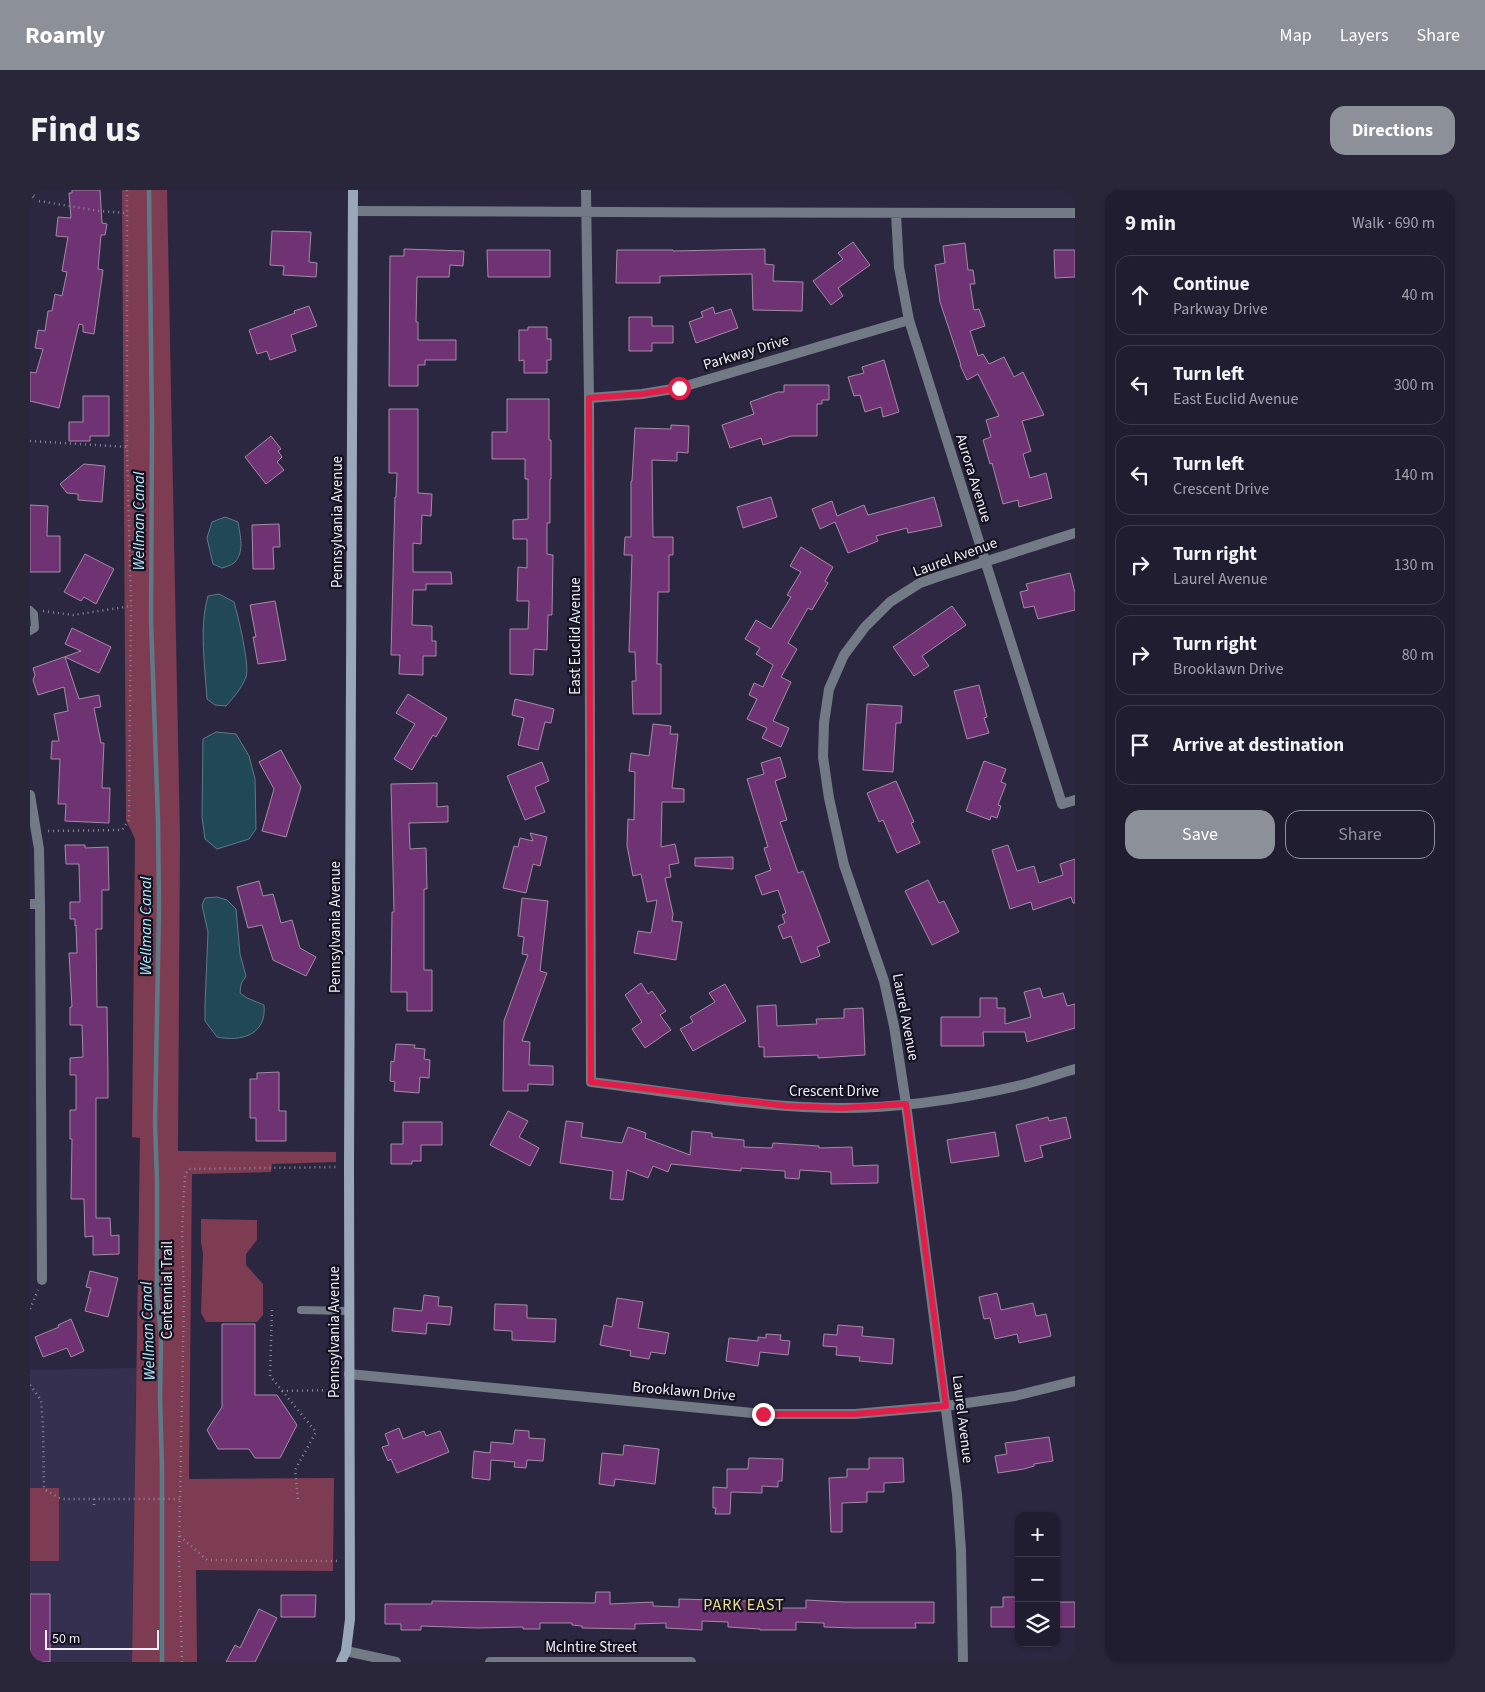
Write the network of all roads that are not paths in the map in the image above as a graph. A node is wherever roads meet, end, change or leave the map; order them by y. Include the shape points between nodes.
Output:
1 (30, 190) edge
2 (353, 190) edge
3 (586, 190) edge
4 (30, 194) edge
5 (354, 211) junction
6 (586, 211) junction
7 (1075, 213) edge
8 (896, 214) junction
9 (908, 320) junction
10 (589, 398) junction
11 (1075, 533) edge
12 (985, 562) junction
13 (32, 612) edge
14 (30, 631) edge
15 (30, 795) edge
16 (1075, 800) edge
17 (35, 904) edge
18 (1075, 1068) edge
19 (591, 1082) joint
20 (906, 1104) junction
21 (42, 1280) road end
22 (302, 1310) dead end
23 (350, 1311) junction
24 (350, 1374) junction
25 (1075, 1381) edge
26 (946, 1406) junction
27 (346, 1650) junction
28 (341, 1662) edge
29 (396, 1662) edge
30 (490, 1662) edge
31 (692, 1662) edge
32 (963, 1662) edge

1 - 4 street
2 - 5 street, Pennsylvania Avenue
3 - 6 street, East Euclid Avenue
5 - 6 street
5 - 23 street, Pennsylvania Avenue
6 - 8 street
6 - 10 street, East Euclid Avenue
7 - 8 street
8 - 9 street, Aurora Avenue via 899,267
9 - 10 street, Parkway Drive via 679,388
9 - 12 street, Aurora Avenue
10 - 19 street, East Euclid Avenue
11 - 12 street, Laurel Avenue
12 - 16 street, Aurora Avenue via 1062,804
12 - 20 street, Laurel Avenue via 920,583 890,602 865,627 844,656 829,689 823,758 829,798 844,866 884,981
13 - 14 lane via 35,628
15 - 17 street via 39,850
17 - 21 street
18 - 20 street, Crescent Drive via 1018,1086 948,1100
19 - 20 street, Crescent Drive via 786,1106 842,1108
20 - 26 street, Laurel Avenue
22 - 23 lane
23 - 24 street, Pennsylvania Avenue
24 - 26 street, Brooklawn Drive via 763,1414 855,1414
24 - 27 street, Pennsylvania Avenue via 350,1619
25 - 26 street, Brooklawn Drive via 1015,1396
26 - 32 street, Laurel Avenue via 958,1504
27 - 28 street, Pennsylvania Avenue
27 - 29 street
30 - 31 street, McIntire Street

